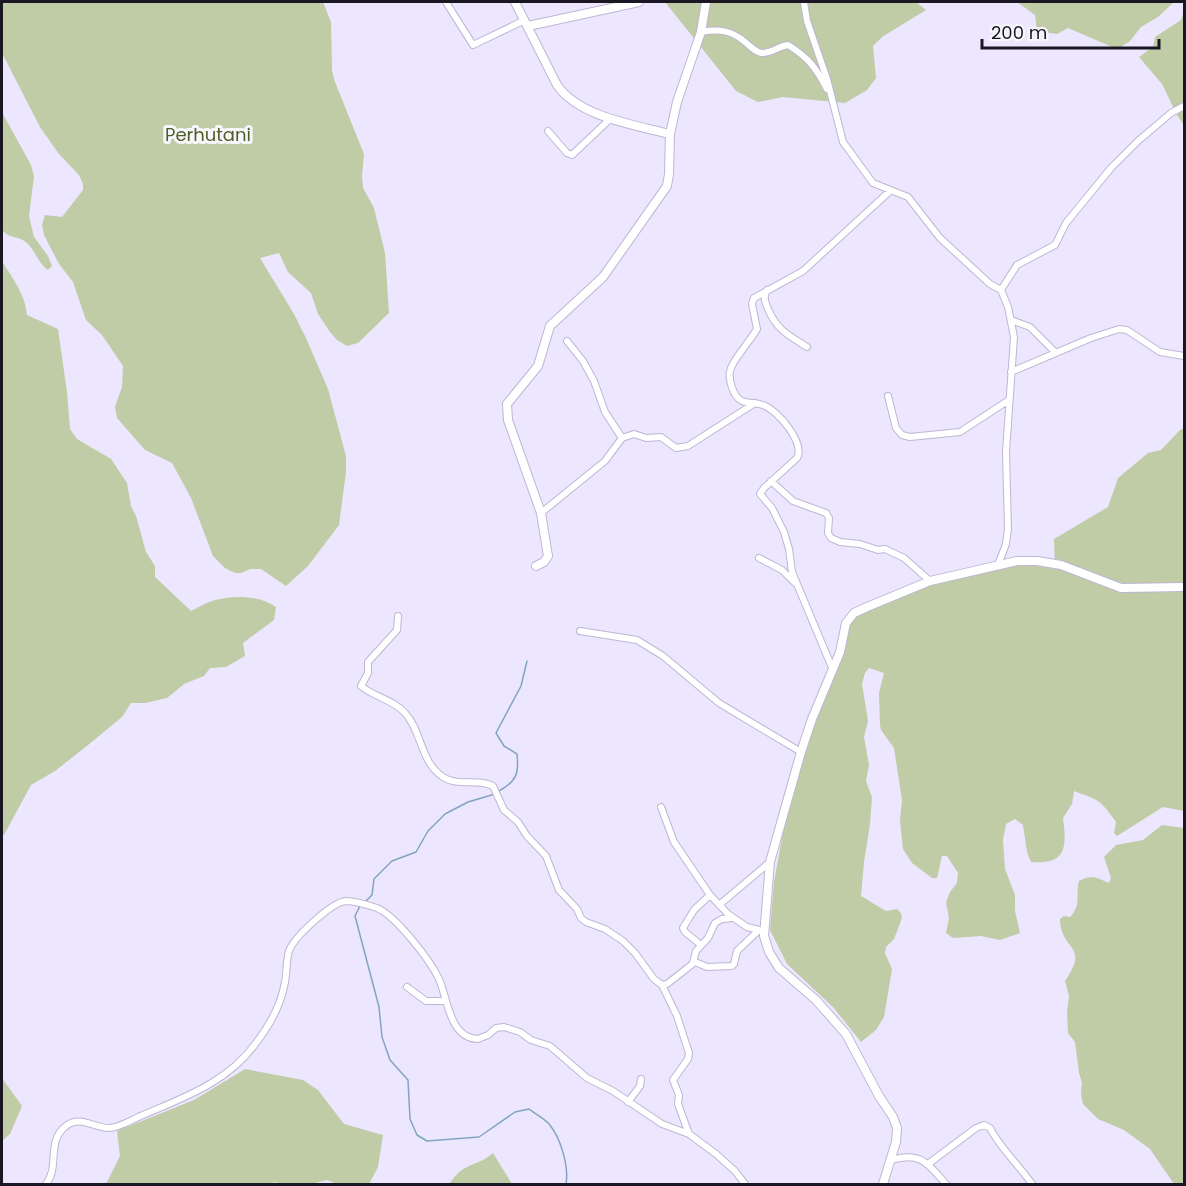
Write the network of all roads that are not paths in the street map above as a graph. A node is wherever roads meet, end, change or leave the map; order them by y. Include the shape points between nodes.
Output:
1 (446, 2) edge
2 (514, 2) edge
3 (639, 2) edge
4 (706, 2) edge
5 (804, 2) edge
6 (527, 23) junction
7 (701, 32) junction
8 (831, 98) junction
9 (1185, 106) edge
10 (610, 119) junction
11 (548, 131) dead end
12 (670, 134) junction
13 (890, 191) junction
14 (767, 290) junction
15 (1001, 290) junction
16 (1011, 320) junction
17 (567, 341) dead end
18 (807, 347) dead end
19 (1055, 352) junction
20 (1185, 356) edge
21 (1011, 372) junction
22 (888, 396) dead end
23 (1009, 400) junction
24 (756, 403) junction
25 (622, 438) junction
26 (771, 481) junction
27 (541, 513) junction
28 (759, 558) dead end
29 (998, 565) junction
30 (536, 566) dead end
31 (930, 582) junction
32 (798, 586) junction
33 (1185, 587) edge
34 (398, 616) dead end
35 (580, 631) dead end
36 (833, 670) junction
37 (801, 752) junction
38 (661, 807) dead end
39 (770, 862) junction
40 (710, 895) junction
41 (719, 905) junction
42 (733, 918) junction
43 (761, 928) junction
44 (701, 945) junction
45 (693, 963) junction
46 (662, 985) junction
47 (407, 987) dead end
48 (445, 1001) junction
49 (641, 1079) dead end
50 (628, 1102) junction
51 (689, 1134) junction
52 (891, 1160) junction
53 (928, 1164) junction
54 (46, 1185) edge
55 (745, 1185) edge
56 (883, 1185) edge
57 (946, 1185) edge
58 (1032, 1185) edge

1 - 6 street via 474,45
2 - 6 street
3 - 6 street
4 - 7 street
5 - 8 street
6 - 10 street via 560,90
7 - 8 street via 728,31 762,53 788,45 806,57 819,73
7 - 12 street
8 - 13 street via 847,150 873,183
9 - 15 street via 1117,162 1066,223 1055,245 1017,265
10 - 11 street via 572,155
10 - 12 street
12 - 27 street via 667,186 603,277 550,326 538,366 507,404 508,420
13 - 14 street via 803,271
13 - 15 street via 911,199 943,241
14 - 18 street via 764,299 774,323
14 - 24 street via 753,300 758,328 729,373 740,400
15 - 16 street
16 - 19 street via 1030,327
16 - 21 street
17 - 25 street via 583,361 605,412
19 - 20 street via 1123,329 1160,352
19 - 21 street
21 - 23 street
22 - 23 street via 896,428 910,437 960,432
23 - 29 street via 1009,522
24 - 25 street via 688,446 675,448 662,437 633,434
24 - 26 street via 778,415 800,452
25 - 27 street via 605,461
26 - 31 street via 793,501 826,513 831,538 885,549 904,558
26 - 32 street via 760,494 784,532
27 - 30 street via 548,556
28 - 32 street via 782,570
29 - 31 street
29 - 33 street via 1050,563 1121,588
31 - 36 street via 854,613 846,622
32 - 36 street
34 - 46 street via 397,630 368,662 368,673 361,686 405,713 427,759 442,777 489,784 495,789 504,810 546,856 559,891 581,918 623,941
35 - 37 street via 637,640 663,656 719,703
36 - 37 street
37 - 39 street
38 - 40 street via 674,842
39 - 41 street
39 - 43 street
40 - 41 street
40 - 44 street via 683,928
41 - 42 street
42 - 43 street
42 - 44 street via 715,923
43 - 45 street via 737,951 732,966
43 - 52 street via 773,961 846,1034 892,1117 897,1135
44 - 45 street
45 - 46 street
46 - 51 street via 689,1053 673,1080
47 - 48 street via 426,1001
48 - 50 street via 458,1029 468,1037 482,1038 500,1027 520,1032 555,1049 579,1073
48 - 54 street via 436,975 404,929 386,913 342,902 294,942 277,1011 243,1059 186,1098 112,1128 78,1122 65,1126 56,1138 51,1178
49 - 50 street
50 - 51 street via 662,1124
51 - 55 street via 735,1171
52 - 53 street via 910,1156
52 - 56 street
53 - 57 street
53 - 58 street via 976,1128 986,1126

